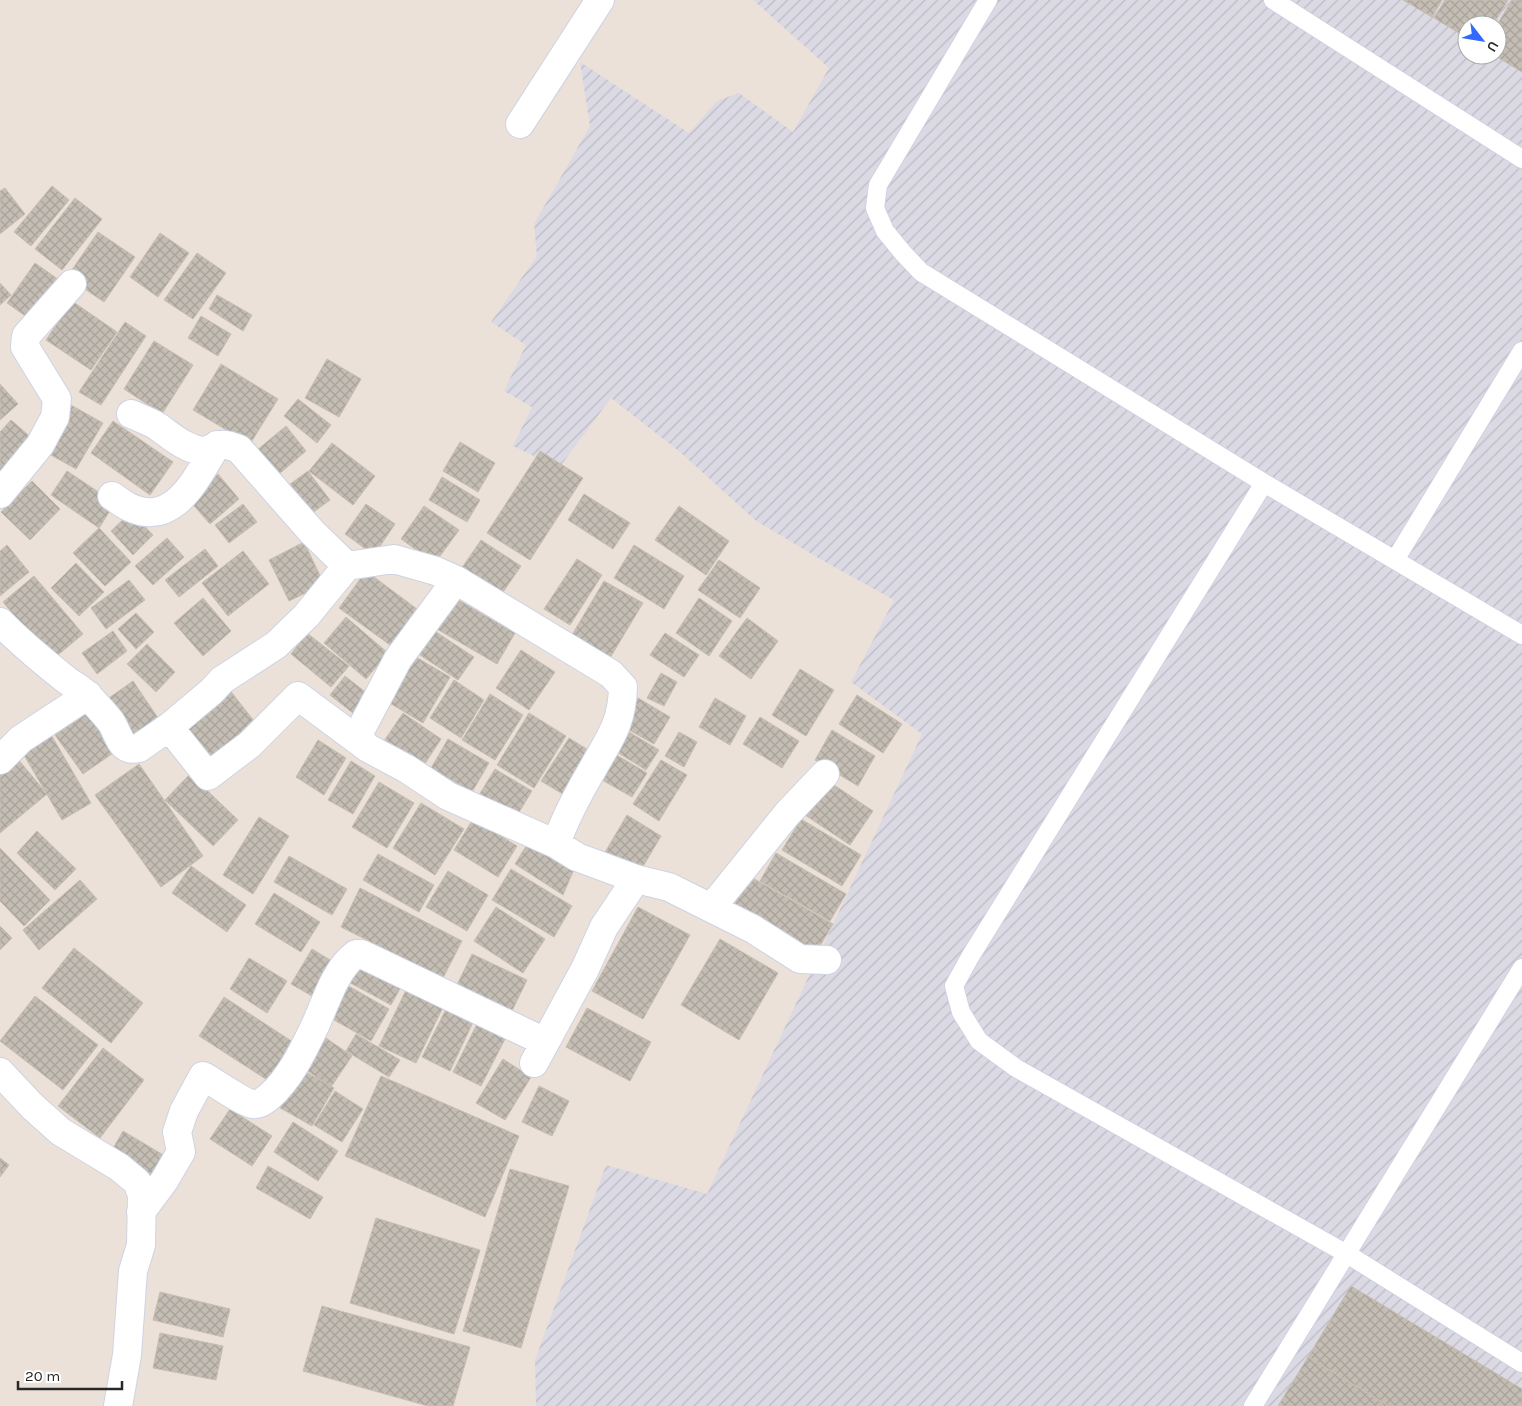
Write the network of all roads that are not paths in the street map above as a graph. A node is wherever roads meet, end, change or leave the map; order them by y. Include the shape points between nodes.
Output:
1 (600, 0) edge
2 (988, 0) edge
3 (1274, 0) edge
4 (520, 124) dead end
5 (1522, 159) edge
6 (72, 284) dead end
7 (1522, 351) edge
8 (132, 414) dead end
9 (217, 445) junction
10 (1264, 483) junction
11 (0, 494) edge
12 (112, 496) dead end
13 (1395, 560) junction
14 (348, 566) junction
15 (456, 580) junction
16 (0, 622) edge
17 (1522, 634) edge
18 (88, 695) junction
19 (169, 727) junction
20 (368, 748) junction
21 (0, 760) edge
22 (824, 774) dead end
23 (556, 844) junction
24 (636, 879) junction
25 (712, 907) junction
26 (827, 960) dead end
27 (1522, 968) edge
28 (0, 1072) edge
29 (141, 1212) junction
30 (1347, 1254) junction
31 (1522, 1363) edge
32 (118, 1406) edge
33 (1253, 1406) edge

1 - 4 street
2 - 10 lane via 878,185 875,208 885,230 921,272
3 - 5 lane
6 - 11 street via 26,336 25,347 57,399 56,417 47,435
7 - 13 lane
8 - 9 street via 192,449 205,452
9 - 12 street via 187,492 167,509 146,512 129,507
9 - 14 street via 240,449 312,532
10 - 13 lane
10 - 30 lane via 954,986 960,1012 979,1041 1016,1068
13 - 17 lane
14 - 15 street via 394,560
14 - 19 street via 306,616 276,644 222,680
15 - 20 street via 398,659 360,731 361,742
15 - 23 street via 611,674 623,687 616,728 573,803
16 - 18 street via 22,644
18 - 19 street via 112,724 124,745 134,749
18 - 21 street via 21,739
19 - 20 street via 208,776 249,745 298,696
20 - 23 street via 448,796
22 - 25 street via 787,814
23 - 24 street via 577,857
24 - 25 street via 670,887
24 - 29 street via 604,927 540,1052 374,960 356,954 339,973 281,1086 263,1102 254,1104 246,1101 204,1076 184,1111 177,1132 181,1152
25 - 26 street via 800,959
27 - 30 lane
28 - 29 street via 61,1132 119,1167 137,1182 142,1195
29 - 32 street via 141,1245 133,1271
30 - 31 lane
30 - 33 lane

